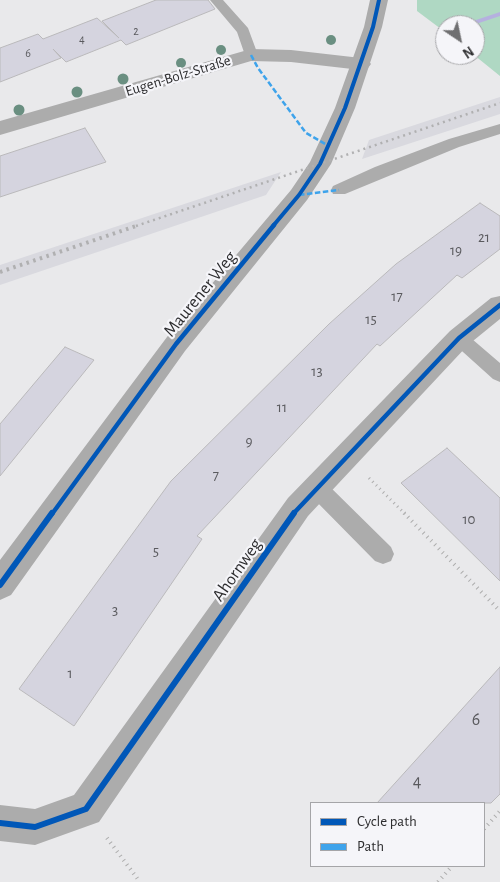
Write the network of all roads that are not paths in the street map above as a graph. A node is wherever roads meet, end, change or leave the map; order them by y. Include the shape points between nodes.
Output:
1 (216, 0) edge
2 (378, 0) edge
3 (251, 56) junction
4 (361, 64) junction
5 (0, 128) edge
6 (500, 129) edge
7 (339, 190) dead end
8 (500, 305) edge
9 (459, 338) junction
10 (500, 374) edge
11 (316, 487) junction
12 (383, 554) dead end
13 (0, 585) edge
14 (0, 823) edge

1 - 3 lane via 243,31
2 - 4 street, Maurener Weg
3 - 4 street, Eugen-Bolz-Straße via 291,56
3 - 5 street, Eugen-Bolz-Straße via 215,63
4 - 13 street, Maurener Weg via 320,164 176,344
6 - 7 lane via 454,143
8 - 9 street, Ahornweg
9 - 10 lane
9 - 11 street, Ahornweg
11 - 12 lane
11 - 14 street, Ahornweg via 298,507 86,809 35,827

